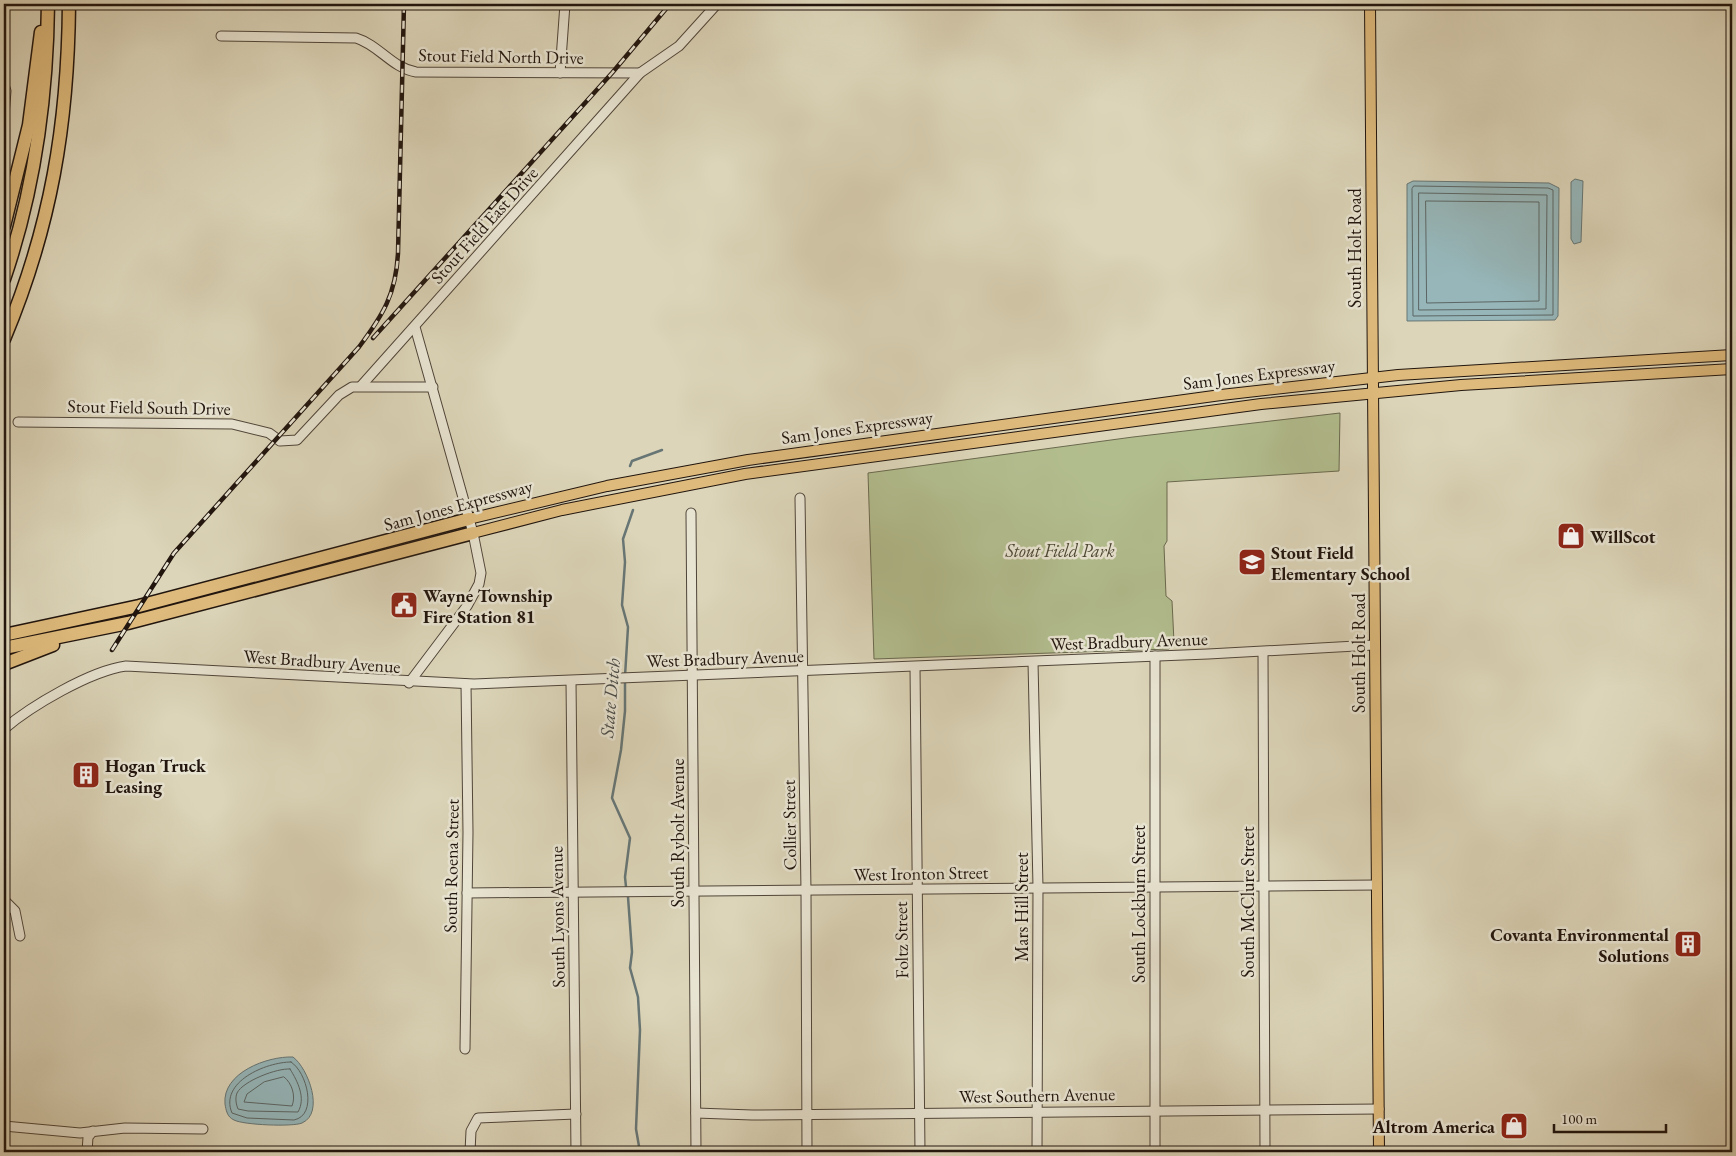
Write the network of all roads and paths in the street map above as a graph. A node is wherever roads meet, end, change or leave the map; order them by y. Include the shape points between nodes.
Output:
1 (46, 4) edge
2 (69, 4) edge
3 (565, 4) edge
4 (717, 4) edge
5 (1370, 4) edge
6 (221, 36) dead end
7 (560, 73) junction
8 (640, 73) junction
9 (4, 86) edge
10 (4, 115) edge
11 (4, 226) edge
12 (4, 278) edge
13 (415, 327) junction
14 (4, 339) edge
15 (1732, 355) edge
16 (1732, 369) edge
17 (1371, 378) junction
18 (361, 386) junction
19 (433, 387) junction
20 (1371, 392) junction
21 (18, 422) dead end
22 (800, 498) dead end
23 (691, 513) dead end
24 (469, 519) junction
25 (473, 533) junction
26 (98, 630) junction
27 (4, 635) edge
28 (1374, 645) junction
29 (4, 648) edge
30 (1263, 652) junction
31 (1155, 656) junction
32 (1033, 662) junction
33 (4, 664) edge
34 (915, 667) junction
35 (804, 672) junction
36 (692, 676) junction
37 (571, 681) junction
38 (409, 683) junction
39 (466, 684) junction
40 (4, 730) edge
41 (1376, 885) junction
42 (1263, 886) junction
43 (1038, 887) junction
44 (1155, 887) junction
45 (917, 888) junction
46 (806, 891) junction
47 (694, 892) junction
48 (467, 893) junction
49 (573, 893) junction
50 (4, 900) edge
51 (20, 936) dead end
52 (465, 1049) dead end
53 (1379, 1109) junction
54 (1154, 1110) junction
55 (1264, 1110) junction
56 (1037, 1112) junction
57 (696, 1113) junction
58 (919, 1113) junction
59 (576, 1114) junction
60 (806, 1115) junction
61 (4, 1126) edge
62 (202, 1129) dead end
63 (93, 1131) junction
64 (87, 1152) edge
65 (470, 1152) edge
66 (576, 1152) edge
67 (696, 1152) edge
68 (807, 1152) edge
69 (920, 1152) edge
70 (1037, 1152) edge
71 (1155, 1152) edge
72 (1264, 1152) edge
73 (1379, 1152) edge

1 - 11 highway via 29,125
1 - 12 highway via 45,85 36,153 24,211
2 - 14 highway via 67,90 57,164 36,249
3 - 7 street
4 - 8 street, Stout Field East Drive via 679,46
5 - 17 main road, South Holt Road
6 - 7 street, Stout Field North Drive via 356,38 373,46 402,68 416,72
7 - 8 street, Stout Field North Drive
8 - 13 street, Stout Field East Drive
9 - 10 street
13 - 18 street, Stout Field East Drive
13 - 19 street
15 - 17 main road, Sam Jones Expressway
16 - 20 main road, Sam Jones Expressway
17 - 20 main road, South Holt Road
17 - 24 main road, Sam Jones Expressway via 1220,395 748,460 607,486
18 - 19 street
18 - 21 street, Stout Field South Drive via 342,392 297,440 285,442 252,427 232,424
19 - 24 street
20 - 25 main road, Sam Jones Expressway via 745,474 562,510
20 - 28 main road, South Holt Road
22 - 35 street, Collier Street
23 - 36 street, South Rybolt Avenue
24 - 25 street
24 - 27 highway, Sam Jones Expressway via 112,612
25 - 26 highway, Sam Jones Expressway
25 - 38 street via 481,565 479,584 460,618
26 - 29 highway, Sam Jones Expressway
26 - 33 highway
28 - 30 street, West Bradbury Avenue
28 - 41 main road, South Holt Road
30 - 31 street, West Bradbury Avenue
30 - 42 street, South McClure Street
31 - 32 street, West Bradbury Avenue
31 - 44 street, South Lockburn Street
32 - 34 street, West Bradbury Avenue
32 - 43 street, Mars Hill Street
34 - 35 street, West Bradbury Avenue
34 - 45 street, Foltz Street
35 - 36 street, West Bradbury Avenue
35 - 46 street, Collier Street
36 - 37 street, West Bradbury Avenue
36 - 47 street, South Rybolt Avenue
37 - 39 street, West Bradbury Avenue
37 - 49 street, South Lyons Avenue
38 - 39 street, West Bradbury Avenue
38 - 40 street, West Bradbury Avenue via 126,666 53,696
39 - 48 street, South Roena Street
41 - 42 street, West Ironton Street
41 - 53 main road, South Holt Road
42 - 44 street, West Ironton Street
42 - 55 street, South McClure Street
43 - 44 street, West Ironton Street
43 - 45 street, West Ironton Street
43 - 56 street, Mars Hill Street
44 - 54 street, South Lockburn Street
45 - 46 street, West Ironton Street
45 - 58 street, Foltz Street
46 - 47 street, West Ironton Street
46 - 60 street, Collier Street
47 - 49 street, West Ironton Street
47 - 57 street, South Rybolt Avenue
48 - 49 street, West Ironton Street
48 - 52 street, South Roena Street
49 - 59 street, South Lyons Avenue
50 - 51 street via 15,911
53 - 55 street, West Southern Avenue
53 - 73 main road, South Holt Road
54 - 55 street, West Southern Avenue
54 - 56 street, West Southern Avenue
54 - 71 street, South Lockburn Street
55 - 72 street, South McClure Street
56 - 58 street, West Southern Avenue
56 - 70 street, Mars Hill Street
57 - 60 street, West Southern Avenue
57 - 67 street, South Rybolt Avenue
58 - 60 street, West Southern Avenue
58 - 69 street, Foltz Street
59 - 65 street via 492,1116 475,1120
59 - 66 street, South Lyons Avenue
60 - 68 street, Collier Street
61 - 63 street
62 - 63 street
63 - 64 street via 88,1137

